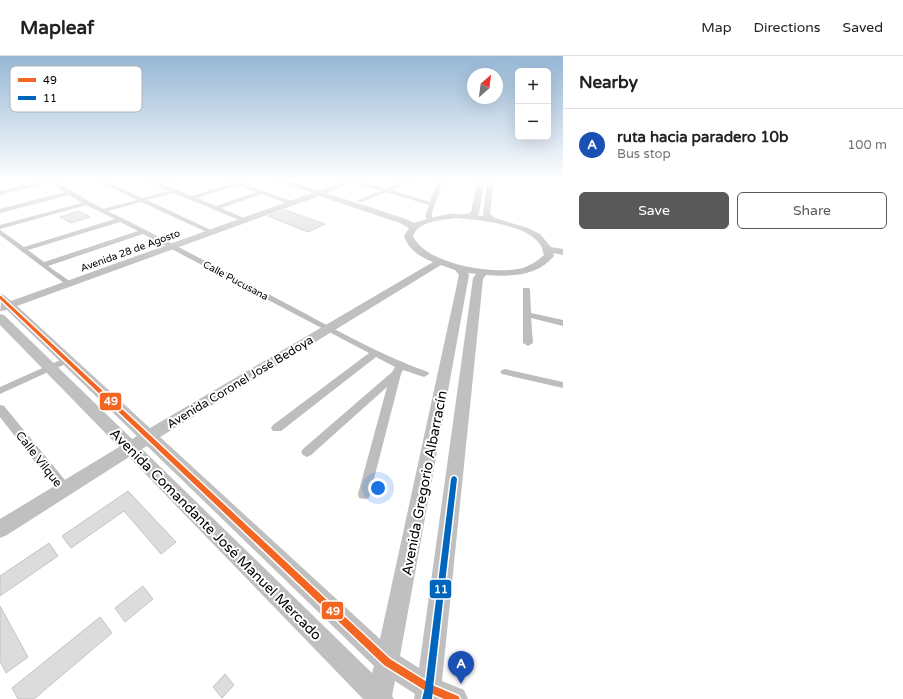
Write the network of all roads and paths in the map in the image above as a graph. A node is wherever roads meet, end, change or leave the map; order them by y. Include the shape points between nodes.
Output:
1 (65, 209) edge
2 (98, 209) edge
3 (109, 209) edge
4 (161, 209) edge
5 (218, 209) edge
6 (275, 209) edge
7 (371, 209) edge
8 (385, 209) edge
9 (430, 209) edge
10 (476, 209) edge
11 (487, 209) edge
12 (102, 211) junction
13 (468, 217) junction
14 (119, 220) junction
15 (244, 220) junction
16 (428, 220) junction
17 (492, 220) junction
18 (0, 227) edge
19 (414, 227) junction
20 (0, 232) edge
21 (142, 232) junction
22 (211, 232) junction
23 (8, 239) junction
24 (0, 241) edge
25 (173, 246) junction
26 (23, 250) junction
27 (549, 252) junction
28 (563, 252) edge
29 (563, 257) edge
30 (440, 262) junction
31 (43, 265) junction
32 (459, 268) junction
33 (484, 272) junction
34 (68, 284) junction
35 (526, 290) dead end
36 (2, 308) edge
37 (527, 315) junction
38 (563, 323) edge
39 (328, 329) junction
40 (528, 343) dead end
41 (375, 353) junction
42 (67, 360) junction
43 (50, 368) junction
44 (398, 370) junction
45 (505, 372) dead end
46 (424, 374) dead end
47 (563, 385) edge
48 (0, 391) edge
49 (0, 409) edge
50 (277, 428) dead end
51 (148, 437) junction
52 (131, 449) junction
53 (307, 452) dead end
54 (64, 490) junction
55 (364, 494) dead end
56 (0, 529) edge
57 (387, 662) junction
58 (428, 694) edge
59 (380, 699) edge
60 (455, 699) edge

1 - 18 street
2 - 12 street, Calle Pucusana
3 - 12 street
4 - 22 street
5 - 15 street
6 - 15 street, Avenida 28 de Agosto
7 - 19 street
8 - 16 street
9 - 16 street
10 - 13 street via 475,213
11 - 17 street via 486,214
12 - 14 street, Calle Pucusana
13 - 16 street
13 - 17 street
14 - 21 street, Calle Pucusana
14 - 26 street
15 - 22 street, Avenida 28 de Agosto
16 - 19 street
17 - 27 street via 533,234 541,239
19 - 30 street via 410,232 411,242 423,254
20 - 23 street
21 - 25 street, Calle Pucusana
21 - 31 street
22 - 25 street, Avenida 28 de Agosto
23 - 24 street
23 - 26 street
25 - 34 street, Avenida 28 de Agosto
25 - 39 street, Calle Pucusana
26 - 31 street
27 - 28 street
27 - 29 street
27 - 33 street via 541,264 528,270
30 - 32 street
30 - 39 street, Avenida Coronel José Bedoya
31 - 34 street
32 - 33 street
32 - 57 street, Avenida Gregorio Albarracín via 464,275
33 - 58 street, Avenida Gregorio Albarracín via 478,278
34 - 36 street, Avenida 28 de Agosto
35 - 37 street
36 - 42 street, Avenida Comandante José Manuel Mercado
36 - 43 street, Avenida Comandante José Manuel Mercado
37 - 38 street
37 - 40 street
39 - 41 street, Calle Pucusana
39 - 51 street, Avenida Coronel José Bedoya
41 - 44 street, Calle Pucusana
41 - 50 street
42 - 43 street
42 - 51 street, Avenida Comandante José Manuel Mercado
43 - 48 street
43 - 52 street, Avenida Comandante José Manuel Mercado
44 - 46 street, Calle Pucusana
44 - 53 street
44 - 55 street
45 - 47 street
49 - 54 street, Calle Vilque
51 - 52 street, Avenida Coronel José Bedoya
51 - 57 street, Avenida Comandante José Manuel Mercado
52 - 54 street, Avenida Coronel José Bedoya
52 - 59 street, Avenida Comandante José Manuel Mercado
54 - 56 street, Avenida Coronel José Bedoya
57 - 58 street, Avenida Comandante José Manuel Mercado
57 - 59 street, Avenida Gregorio Albarracín
58 - 60 street, Avenida Comandante José Manuel Mercado

